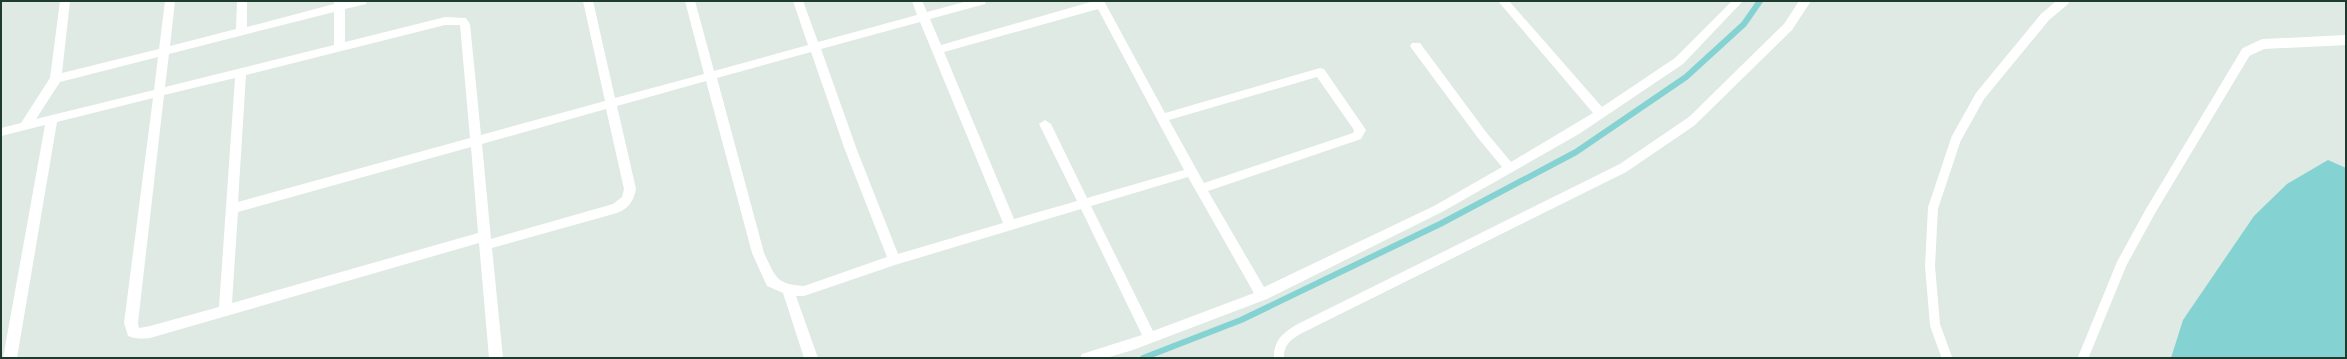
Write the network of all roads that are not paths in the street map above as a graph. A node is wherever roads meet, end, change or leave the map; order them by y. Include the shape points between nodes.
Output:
1 (65, 1) edge
2 (170, 1) edge
3 (242, 1) edge
4 (362, 1) edge
5 (588, 1) edge
6 (690, 1) edge
7 (798, 1) edge
8 (916, 1) edge
9 (981, 1) edge
10 (1503, 1) edge
11 (1738, 1) edge
12 (1805, 1) edge
13 (2064, 1) edge
14 (1100, 2) edge
15 (339, 4) edge
16 (923, 18) junction
17 (241, 31) junction
18 (2346, 40) edge
19 (815, 46) junction
20 (1416, 46) dead end
21 (340, 47) junction
22 (937, 50) junction
23 (164, 51) junction
24 (241, 72) junction
25 (708, 75) junction
26 (56, 79) junction
27 (159, 92) junction
28 (610, 104) junction
29 (1601, 114) junction
30 (1162, 118) junction
31 (52, 119) junction
32 (1044, 124) dead end
33 (25, 126) junction
34 (1, 132) edge
35 (474, 142) junction
36 (1510, 168) junction
37 (1191, 172) junction
38 (1200, 189) junction
39 (1082, 203) junction
40 (232, 209) junction
41 (1011, 226) junction
42 (486, 240) junction
43 (894, 260) junction
44 (788, 290) junction
45 (1262, 295) junction
46 (225, 310) junction
47 (1150, 338) junction
48 (10, 358) edge
49 (496, 358) edge
50 (811, 358) edge
51 (1087, 358) edge
52 (1280, 358) edge
53 (1947, 358) edge
54 (2083, 358) edge

1 - 26 street
2 - 23 street
3 - 17 street
4 - 15 street
5 - 28 street
6 - 25 street
7 - 19 street
8 - 16 street
9 - 16 street
10 - 29 street
11 - 29 street via 1679,61
12 - 52 lane via 1788,27 1692,121 1623,168 1284,337 1280,346
13 - 53 lane via 2045,17 1980,96 1956,139 1933,208 1930,266 1936,324
14 - 22 street
14 - 30 street
15 - 17 street
15 - 21 street
16 - 19 street
16 - 22 street
17 - 23 street
18 - 54 lane via 2263,44 2246,52 2122,263
19 - 25 street
19 - 43 street via 851,150
20 - 36 street via 1482,135
21 - 24 street
21 - 35 street via 445,21 462,21 465,24
22 - 41 street
23 - 26 street
23 - 27 street
24 - 27 street
24 - 40 street
25 - 28 street
25 - 44 street via 758,253 772,282
26 - 33 street
27 - 31 street
27 - 46 street via 131,328 135,333 141,334
28 - 35 street
28 - 42 street via 630,198 624,204
29 - 36 street
30 - 37 street
30 - 38 street via 1320,72 1360,130 1357,136
31 - 33 street
31 - 48 street
32 - 39 street
33 - 34 street
35 - 40 street
35 - 42 street
36 - 45 street via 1438,209
37 - 38 street
37 - 39 street
38 - 45 street
39 - 41 street
39 - 47 street
40 - 46 street
41 - 43 street
42 - 46 street
42 - 49 street
43 - 44 street via 804,291
44 - 50 street
45 - 47 street
47 - 51 street

